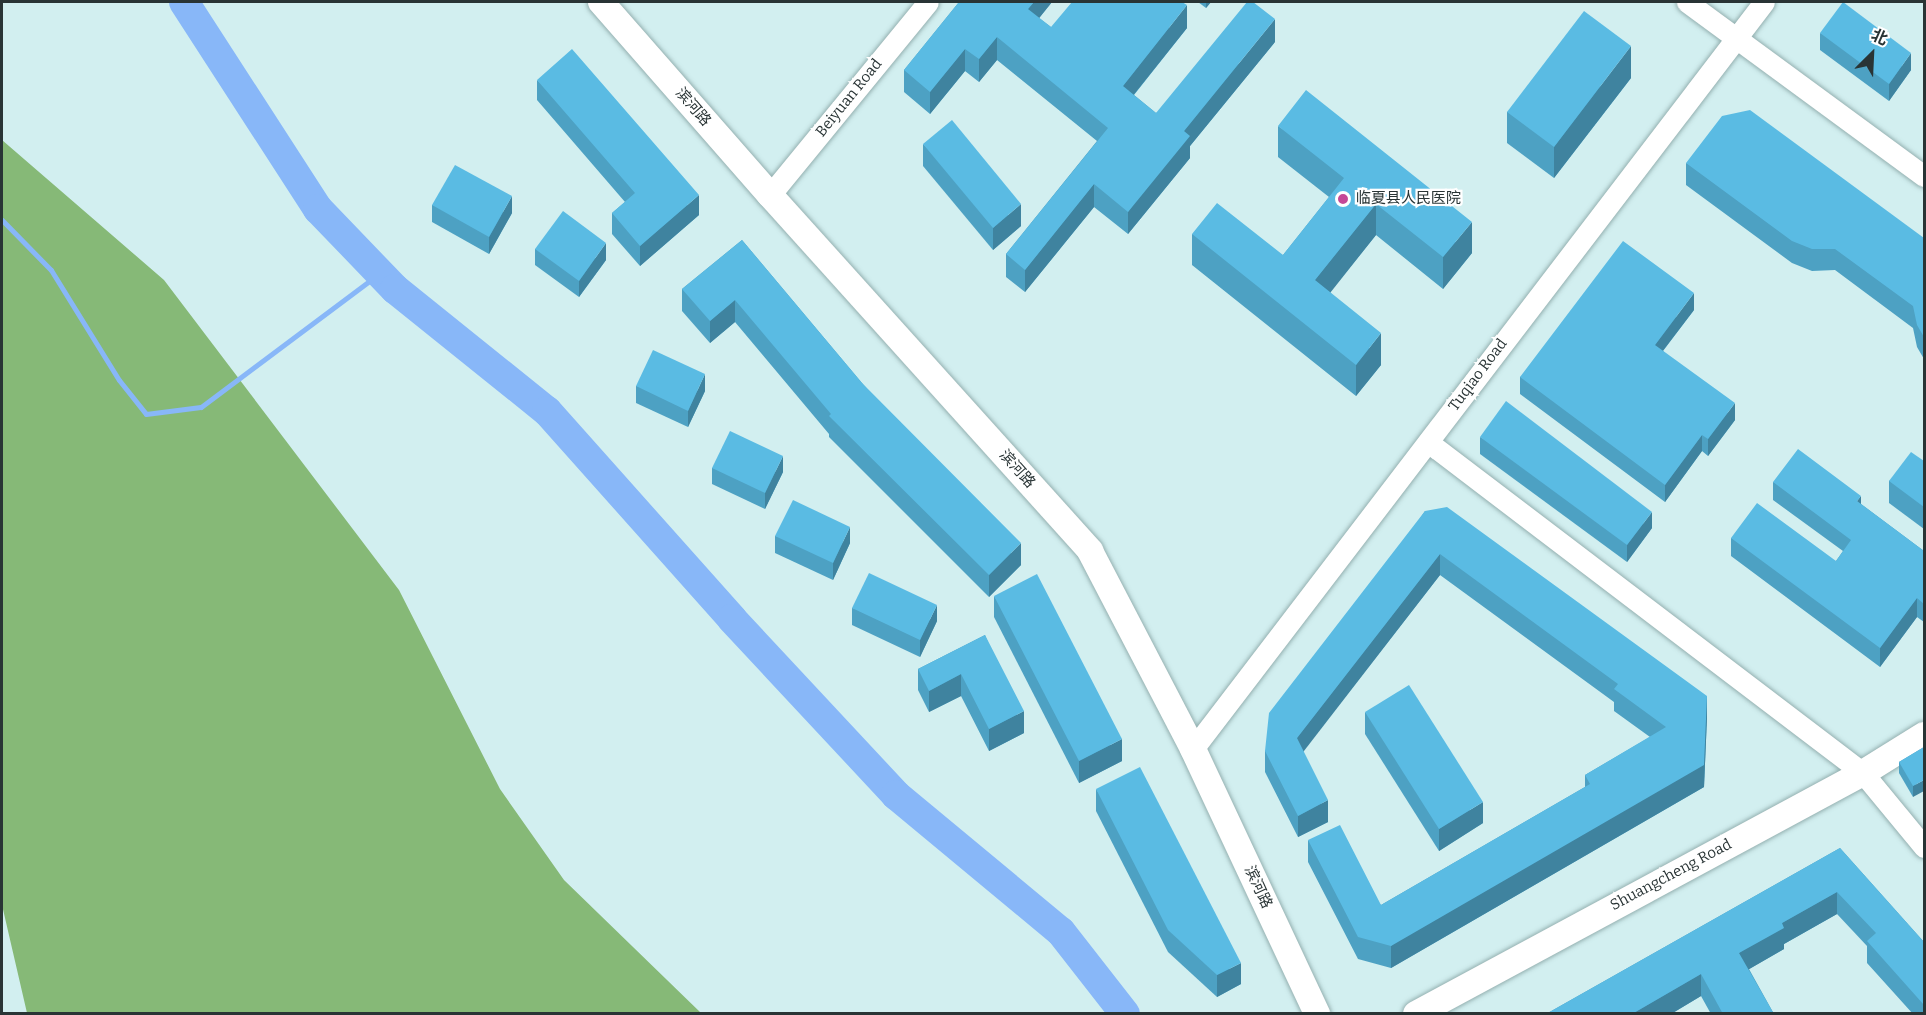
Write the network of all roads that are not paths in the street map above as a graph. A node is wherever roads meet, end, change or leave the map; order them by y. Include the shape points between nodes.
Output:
1 (601, 2) edge
2 (927, 2) edge
3 (1686, 2) edge
4 (1764, 2) edge
5 (1737, 38) junction
6 (1924, 176) edge
7 (770, 195) junction
8 (1428, 442) junction
9 (1924, 735) edge
10 (1193, 749) junction
11 (1863, 773) junction
12 (1924, 847) edge
13 (1317, 1014) edge
14 (1416, 1014) edge

1 - 7 main road, 滨河路
2 - 7 street, Beiyuan Road
3 - 5 street
4 - 5 street, Tuqiao Road
5 - 6 street
5 - 8 street, Tuqiao Road
7 - 10 main road, 滨河路 via 1090,551
8 - 10 street, Tuqiao Road
8 - 11 street
9 - 11 main road, Shuangcheng Road
10 - 13 main road, 滨河路
11 - 12 street
11 - 14 main road, Shuangcheng Road

